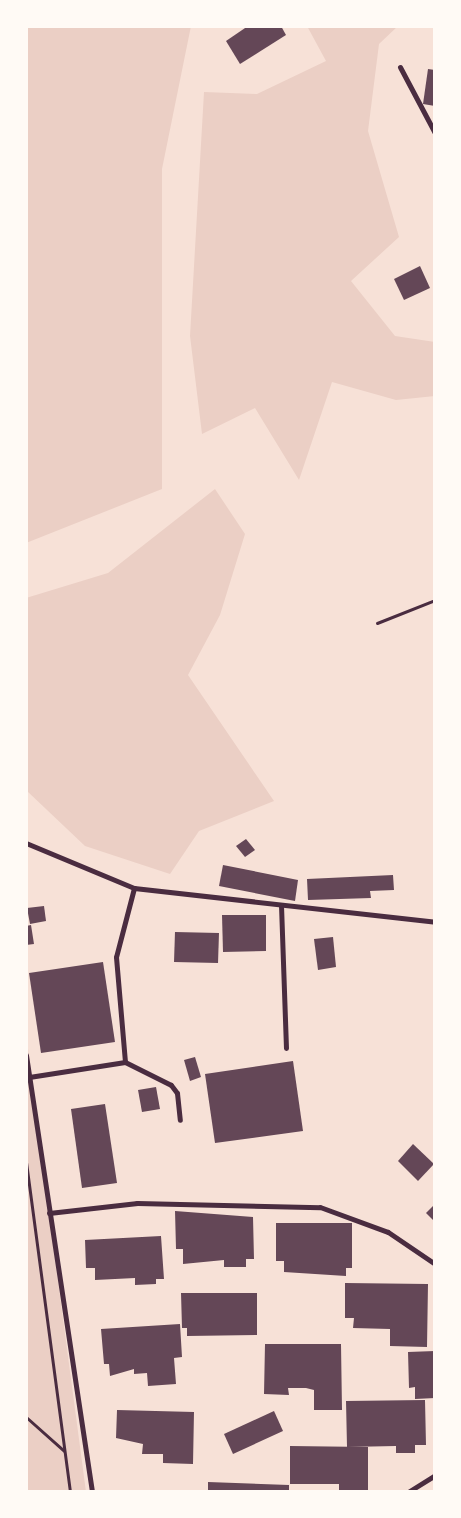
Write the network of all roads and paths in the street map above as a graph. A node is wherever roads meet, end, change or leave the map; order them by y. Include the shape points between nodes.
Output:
1 (400, 67) dead end
2 (435, 133) edge
3 (435, 600) edge
4 (377, 623) dead end
5 (26, 843) edge
6 (134, 888) junction
7 (281, 905) junction
8 (435, 922) edge
9 (286, 1048) dead end
10 (26, 1055) edge
11 (125, 1062) junction
12 (29, 1076) junction
13 (180, 1120) dead end
14 (26, 1162) edge
15 (49, 1213) junction
16 (435, 1264) edge
17 (26, 1417) edge
18 (65, 1451) junction
19 (435, 1475) edge
20 (70, 1492) edge
21 (92, 1492) edge
22 (408, 1492) edge

1 - 2 street
3 - 4 path
5 - 6 street
6 - 7 street
6 - 11 street via 116,957
7 - 8 street
7 - 9 street
10 - 12 street
11 - 12 street
11 - 13 street via 171,1085 178,1093
12 - 15 street
14 - 18 path
15 - 16 street via 137,1203 320,1207 388,1232
15 - 21 street
17 - 18 path
18 - 20 path
19 - 22 street

